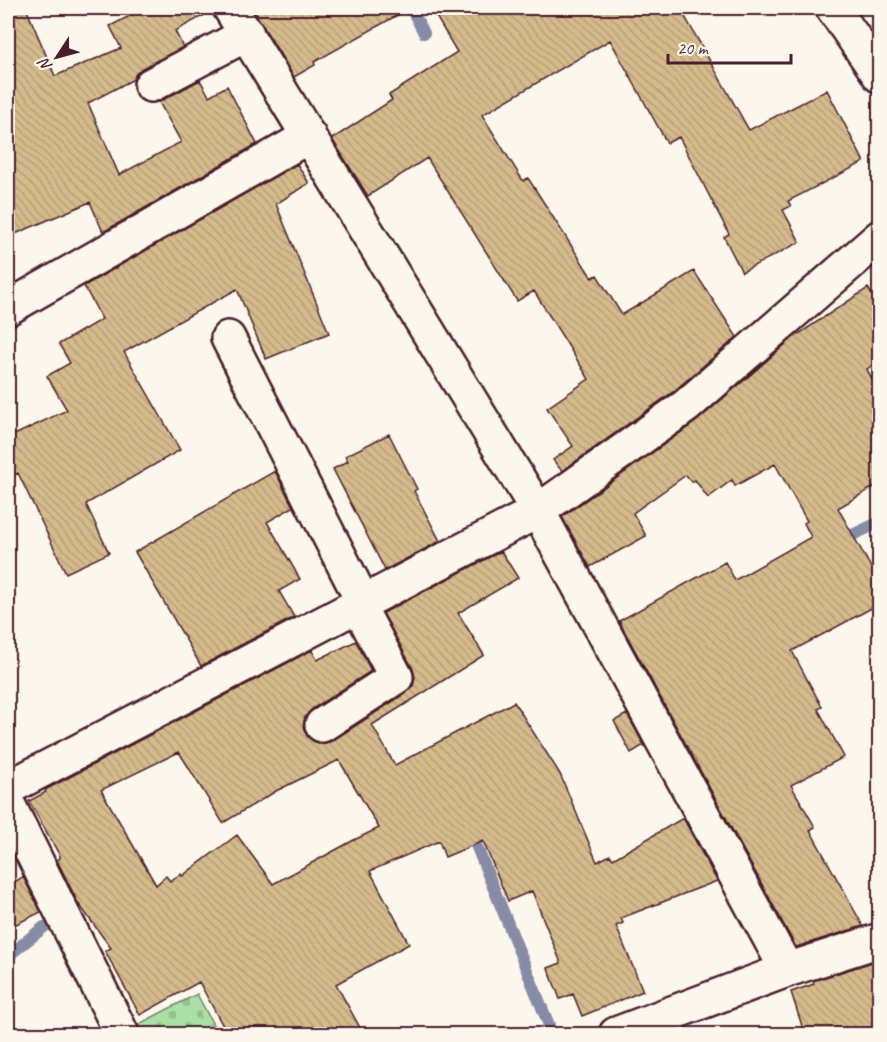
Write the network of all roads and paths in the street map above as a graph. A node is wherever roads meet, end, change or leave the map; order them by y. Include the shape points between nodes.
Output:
1 (833, 8) edge
2 (239, 21) edge
3 (879, 76) edge
4 (152, 85) dead end
5 (309, 136) junction
6 (879, 237) edge
7 (8, 308) edge
8 (228, 338) dead end
9 (538, 511) junction
10 (361, 604) junction
11 (322, 725) dead end
12 (8, 788) edge
13 (8, 804) edge
14 (879, 940) edge
15 (787, 970) junction
16 (122, 1035) edge
17 (616, 1035) edge

1 - 3 street
2 - 4 street
2 - 5 street
5 - 7 street
5 - 9 street
6 - 9 street via 686,406
8 - 10 street
9 - 10 street
9 - 15 street
10 - 11 street via 396,677
10 - 12 street
13 - 16 street
14 - 15 street
15 - 17 street

